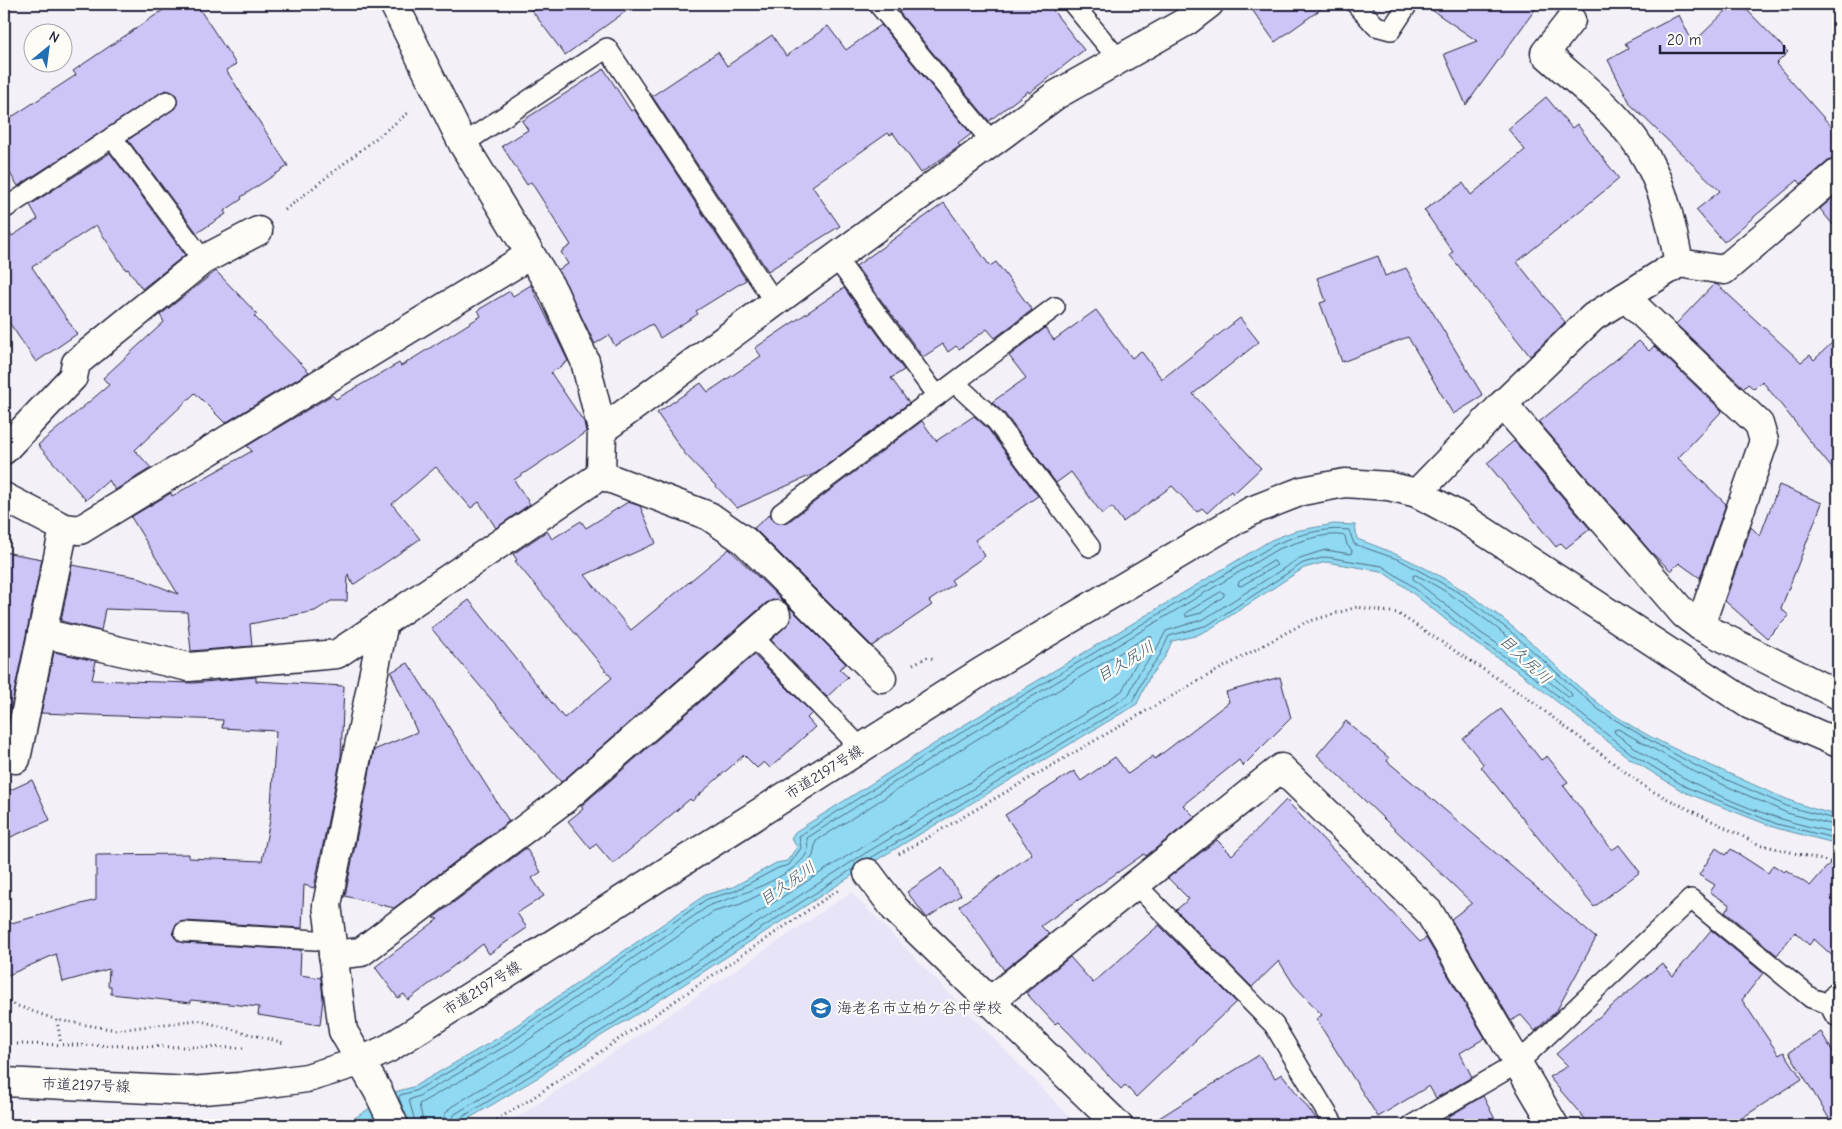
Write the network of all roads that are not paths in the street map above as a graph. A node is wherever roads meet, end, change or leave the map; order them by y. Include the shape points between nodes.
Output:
1 (394, 4) edge
2 (878, 4) edge
3 (1073, 4) edge
4 (1209, 4) edge
5 (1356, 4) edge
6 (1408, 4) edge
7 (1571, 20) dead end
8 (1119, 60) junction
9 (167, 101) dead end
10 (112, 137) junction
11 (991, 141) junction
12 (463, 144) junction
13 (1838, 173) edge
14 (4, 208) edge
15 (258, 231) road end
16 (530, 255) junction
17 (836, 258) junction
18 (203, 260) junction
19 (1679, 263) junction
20 (1625, 297) junction
21 (776, 303) junction
22 (1055, 307) dead end
23 (955, 383) junction
24 (937, 396) junction
25 (1503, 404) junction
26 (602, 430) junction
27 (4, 450) edge
28 (601, 475) junction
29 (1417, 493) junction
30 (4, 497) edge
31 (781, 513) dead end
32 (64, 528) junction
33 (1090, 547) dead end
34 (776, 615) dead end
35 (384, 622) junction
36 (1700, 626) junction
37 (42, 633) junction
38 (752, 636) junction
39 (882, 678) dead end
40 (1838, 695) edge
41 (1838, 743) edge
42 (861, 748) junction
43 (16, 759) dead end
44 (868, 873) road end
45 (1135, 884) junction
46 (184, 932) dead end
47 (332, 948) junction
48 (989, 1002) junction
49 (1837, 1005) edge
50 (359, 1062) junction
51 (1518, 1063) junction
52 (4, 1082) edge
53 (394, 1125) edge
54 (1118, 1125) edge
55 (1334, 1125) edge
56 (1412, 1125) edge
57 (1554, 1125) edge

1 - 12 street
2 - 11 lane
3 - 8 lane
4 - 8 street via 1187,21
5 - 6 lane via 1376,26 1391,30
7 - 19 street via 1545,53 1623,125 1648,160 1666,203
8 - 11 street via 1056,94
9 - 10 lane
10 - 14 lane
10 - 18 lane
11 - 17 street
12 - 16 street
12 - 21 lane via 607,48
13 - 19 street via 1724,270
15 - 18 street
16 - 26 street via 553,291 585,361
16 - 32 street via 80,530
17 - 21 street
17 - 24 lane
18 - 27 street via 76,363 73,376
19 - 20 street
20 - 25 street via 1593,317
20 - 36 street via 1759,424 1764,441
21 - 26 street
22 - 23 lane
23 - 24 lane
23 - 33 lane via 996,421
24 - 31 lane
25 - 29 street
25 - 36 street via 1684,614
26 - 28 street
28 - 35 street
28 - 39 street via 709,516 745,540
29 - 41 street, 市道2197号線 via 1465,519 1750,705
29 - 42 street, 市道2197号線 via 1388,486 1345,483 1302,490 1251,512 981,672
30 - 32 street
32 - 37 street
34 - 38 street
35 - 37 street via 337,654 189,667
35 - 47 street via 327,905
36 - 40 street
37 - 43 street
38 - 42 lane
38 - 47 street via 566,798 361,952
42 - 50 street, 市道2197号線 via 389,1048
44 - 48 street via 895,909
45 - 48 street
45 - 51 street via 1280,768 1428,912
45 - 55 lane via 1274,1025
46 - 47 lane
47 - 50 street via 343,1030
48 - 54 street
49 - 51 lane via 1810,998 1691,899
50 - 52 street, 市道2197号線 via 307,1078 191,1090
50 - 53 street via 378,1091
51 - 56 lane
51 - 57 street

